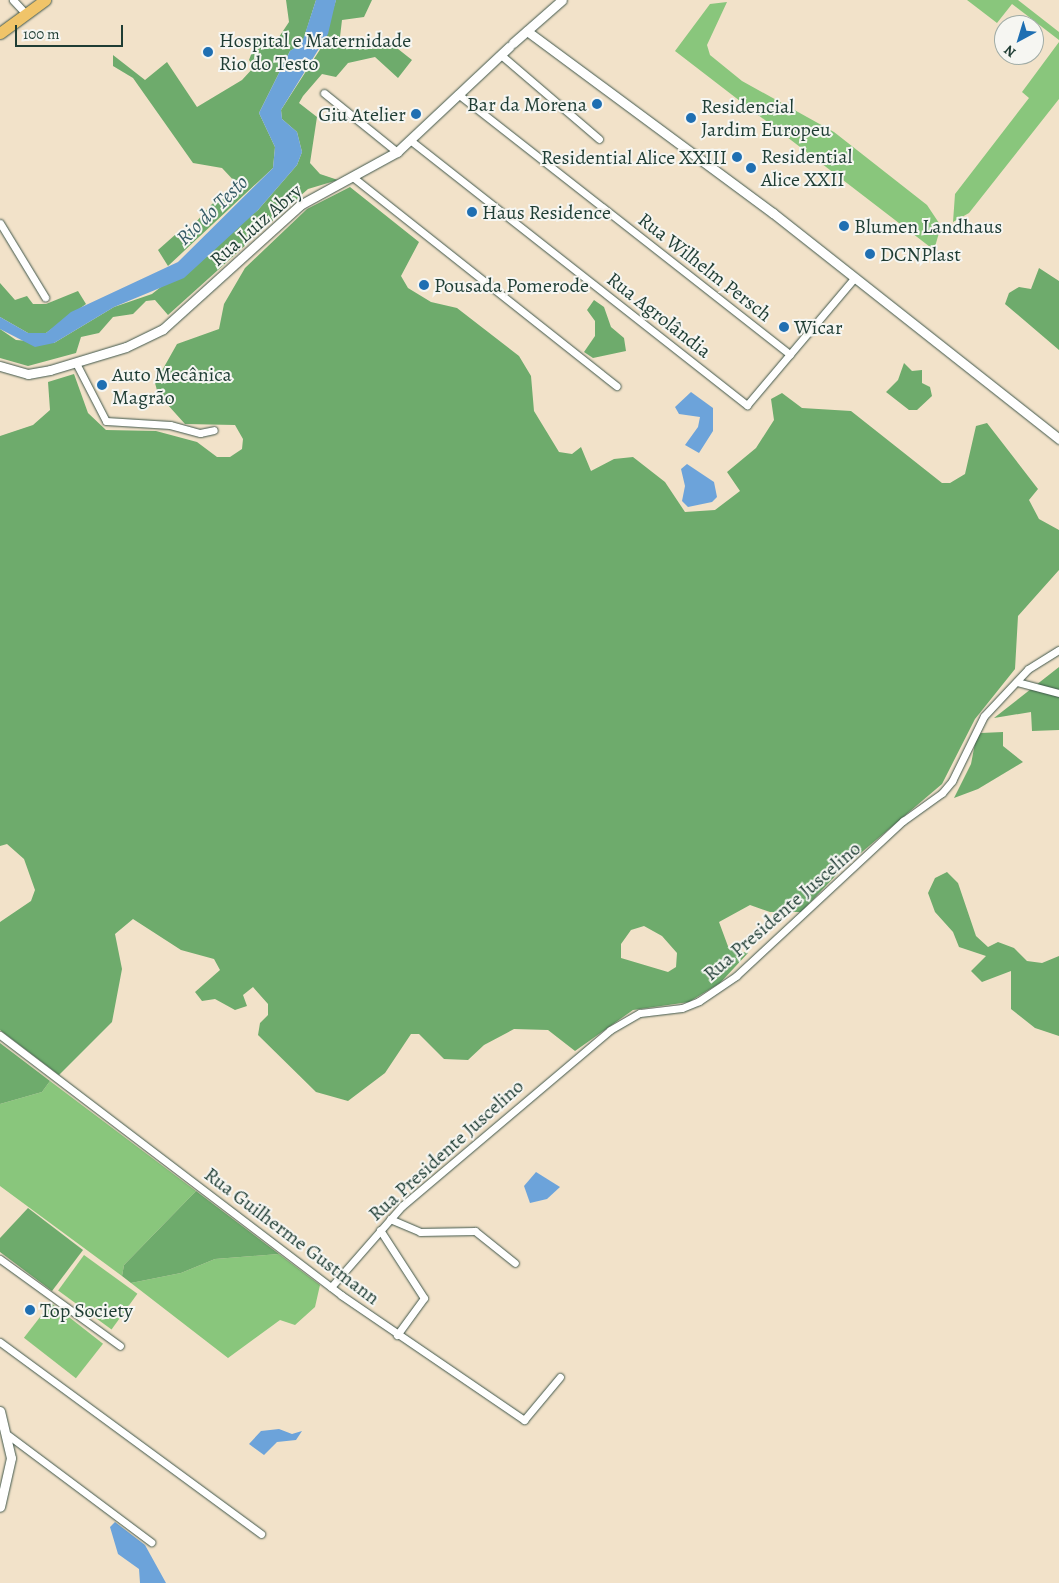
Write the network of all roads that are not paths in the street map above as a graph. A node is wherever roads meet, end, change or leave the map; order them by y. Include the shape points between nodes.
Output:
1 (13, 0) edge
2 (45, 0) edge
3 (562, 0) edge
4 (26, 14) junction
5 (527, 31) junction
6 (0, 33) edge
7 (500, 55) junction
8 (324, 93) dead end
9 (458, 94) junction
10 (599, 138) dead end
11 (410, 140) junction
12 (397, 152) junction
13 (354, 178) junction
14 (0, 223) edge
15 (855, 277) junction
16 (45, 297) dead end
17 (790, 354) junction
18 (76, 363) junction
19 (0, 366) edge
20 (616, 386) dead end
21 (214, 430) dead end
22 (1059, 438) edge
23 (1059, 650) edge
24 (1017, 682) junction
25 (1059, 693) edge
26 (0, 1035) edge
27 (390, 1219) junction
28 (380, 1230) junction
29 (0, 1259) edge
30 (516, 1263) dead end
31 (331, 1287) junction
32 (397, 1334) junction
33 (0, 1342) edge
34 (120, 1346) dead end
35 (560, 1376) dead end
36 (0, 1411) edge
37 (8, 1435) junction
38 (0, 1507) edge
39 (260, 1534) dead end
40 (151, 1542) dead end

1 - 4 street
2 - 4 main road
3 - 5 street, Rua Luiz Abry
4 - 6 main road
5 - 7 street, Rua Luiz Abry
5 - 15 street
7 - 9 street, Rua Luiz Abry
7 - 10 street
8 - 12 street
9 - 11 street, Rua Luiz Abry
9 - 17 street, Rua Wilhelm Persch
11 - 12 street, Rua Luiz Abry
11 - 17 street, Rua Agrolândia via 747,405
12 - 13 street, Rua Luiz Abry
13 - 18 street, Rua Luiz Abry via 300,205 163,329
13 - 20 street
14 - 16 street
15 - 17 street
15 - 22 street
18 - 19 street, Rua Luiz Abry via 28,374
18 - 21 street via 106,421 179,426 200,433
23 - 24 street, Rua Presidente Juscelino via 1028,669
24 - 25 street
24 - 27 street, Rua Presidente Juscelino via 974,730 952,781 942,793 903,821 736,976 682,1008 625,1019
26 - 31 street, Rua Guilherme Gustmann
27 - 28 street, Rua Presidente Juscelino
27 - 30 street via 420,1232 475,1231
28 - 31 street, Rua Presidente Juscelino
28 - 32 street via 424,1298
29 - 34 street
31 - 32 street, Rua Guilherme Gustmann
32 - 35 street, Rua Guilherme Gustmann via 524,1420
33 - 39 street
36 - 37 street
37 - 38 street via 11,1458
37 - 40 street

